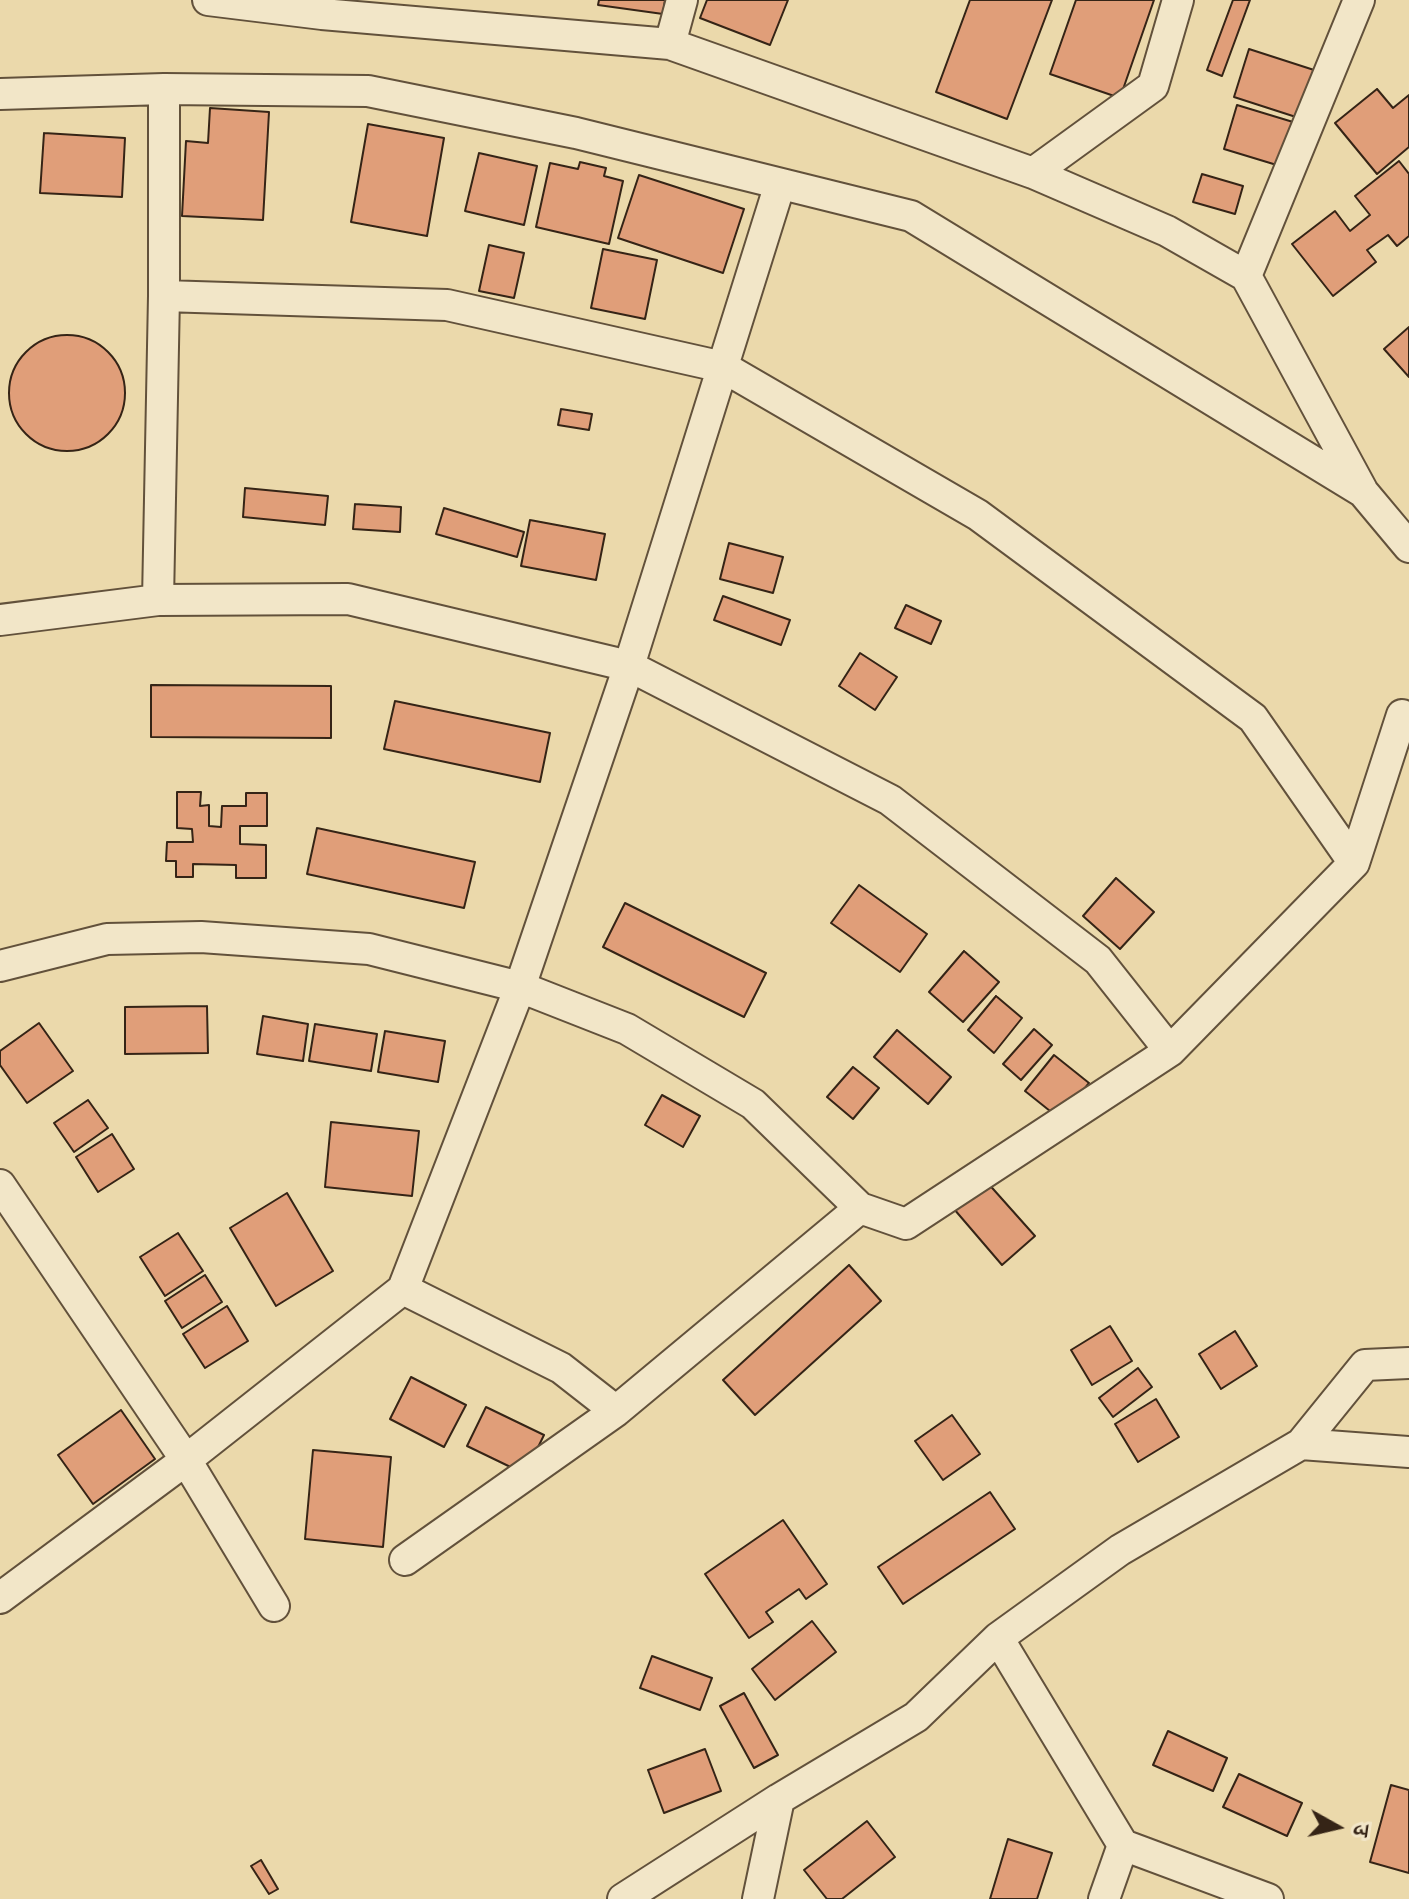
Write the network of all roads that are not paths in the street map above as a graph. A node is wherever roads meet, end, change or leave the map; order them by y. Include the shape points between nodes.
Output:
1 (208, 0) edge
2 (682, 0) edge
3 (1178, 0) edge
4 (1359, 0) edge
5 (322, 7) edge
6 (670, 44) junction
7 (164, 89) junction
8 (0, 94) edge
9 (1033, 173) junction
10 (780, 184) junction
11 (1246, 276) junction
12 (164, 296) junction
13 (723, 367) junction
14 (1363, 492) junction
15 (1409, 547) edge
16 (158, 600) junction
17 (0, 620) edge
18 (629, 666) junction
19 (1402, 715) dead end
20 (1354, 863) junction
21 (0, 966) edge
22 (520, 987) junction
23 (1170, 1051) junction
24 (0, 1185) edge
25 (860, 1208) junction
26 (403, 1289) junction
27 (1409, 1363) edge
28 (616, 1411) junction
29 (1301, 1444) junction
30 (1409, 1452) edge
31 (186, 1460) junction
32 (405, 1560) dead end
33 (0, 1598) edge
34 (274, 1606) dead end
35 (998, 1638) junction
36 (779, 1799) junction
37 (1123, 1845) junction
38 (623, 1899) edge
39 (758, 1899) edge
40 (1104, 1899) edge
41 (1268, 1899) edge

1 - 5 street
2 - 6 street
3 - 9 street via 1153,86
4 - 11 street
5 - 6 street
6 - 9 street
7 - 8 street
7 - 10 street via 368,91 576,133
7 - 12 street
9 - 11 street via 1167,231
10 - 13 street
10 - 14 street via 911,216
11 - 14 street
12 - 13 street via 447,305
12 - 16 street
13 - 18 street
13 - 20 street via 978,515 1253,718
14 - 15 street
16 - 17 street
16 - 18 street via 348,599
18 - 22 street
18 - 23 street via 890,800 1098,960
19 - 20 street
20 - 23 street
21 - 22 street via 107,939 201,937 369,949
22 - 25 street via 627,1029 753,1104
22 - 26 street
23 - 25 street via 906,1224
24 - 31 street
25 - 28 street
26 - 28 street via 561,1368
26 - 31 street
27 - 29 street via 1365,1365
28 - 32 street
29 - 30 street
29 - 35 street via 1120,1550
31 - 33 street
31 - 34 street
35 - 36 street via 916,1717
35 - 37 street
36 - 38 street
36 - 39 street
37 - 40 street
37 - 41 street

